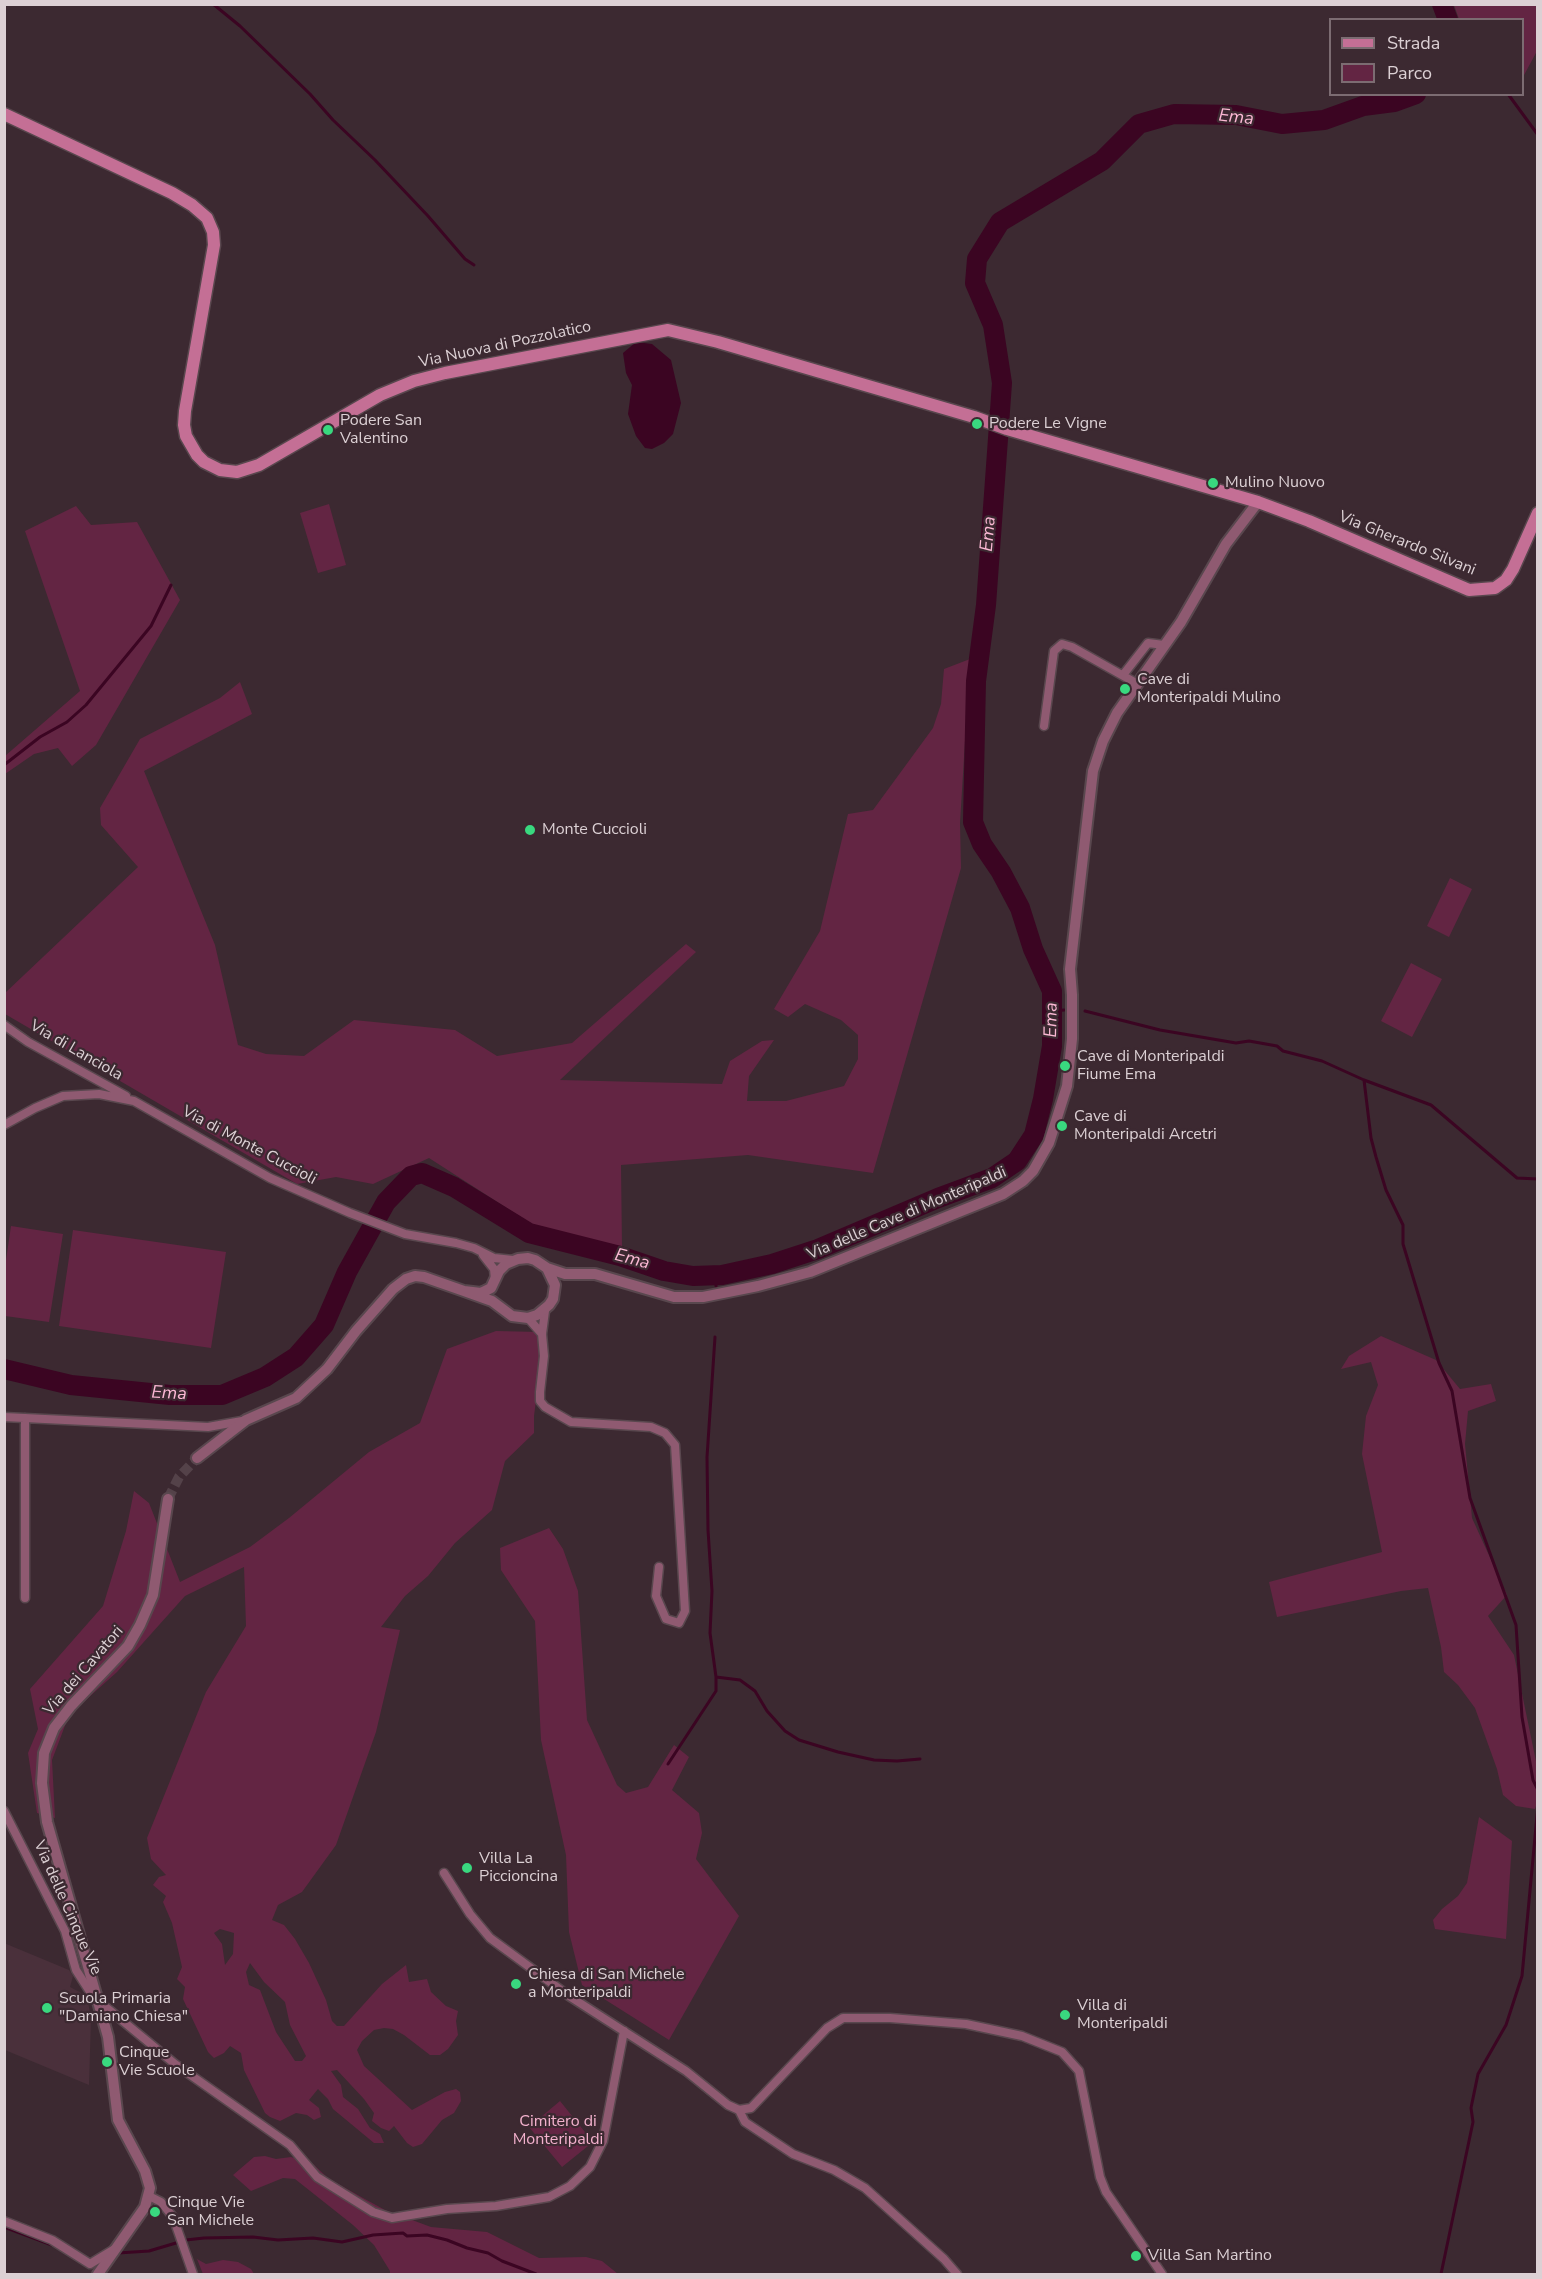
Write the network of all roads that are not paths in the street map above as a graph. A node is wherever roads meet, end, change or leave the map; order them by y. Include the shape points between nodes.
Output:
1 (4, 114) edge
2 (1258, 502) junction
3 (1538, 513) edge
4 (1164, 645) junction
5 (1123, 675) junction
6 (1136, 683) junction
7 (1044, 726) dead end
8 (4, 1025) edge
9 (134, 1101) junction
10 (4, 1125) edge
11 (483, 1254) junction
12 (513, 1260) junction
13 (547, 1268) junction
14 (575, 1274) junction
15 (495, 1282) junction
16 (555, 1285) junction
17 (464, 1291) junction
18 (502, 1308) junction
19 (544, 1311) junction
20 (528, 1318) junction
21 (542, 1334) junction
22 (4, 1417) edge
23 (25, 1418) junction
24 (246, 1420) junction
25 (197, 1458) tunnel mouth
26 (168, 1499) tunnel mouth
27 (659, 1567) dead end
28 (25, 1598) dead end
29 (4, 1810) edge
30 (444, 1873) dead end
31 (98, 2006) junction
32 (624, 2031) junction
33 (739, 2110) junction
34 (149, 2196) junction
35 (4, 2221) edge
36 (113, 2250) junction
37 (98, 2274) edge
38 (193, 2274) edge
39 (957, 2274) edge
40 (1161, 2274) edge

1 - 2 main road, Via Nuova di Pozzolatico via 172,193 207,218 214,245 184,424 197,455 220,470 237,472 259,465 380,395 414,381 668,330
2 - 3 main road, Via Gherardo Silvani via 1469,590 1495,588 1506,580
2 - 4 street, Via delle Cave di Monteripaldi via 1226,544
4 - 5 street via 1148,643
4 - 6 street, Via delle Cave di Monteripaldi
5 - 6 street
5 - 7 street via 1062,644 1054,651
6 - 14 street, Via delle Cave di Monteripaldi via 1103,741 1093,771 1070,969 1072,1039 1067,1086 1049,1143 1033,1171 1003,1194 910,1233 810,1272 758,1286 703,1297 674,1297 595,1274
8 - 9 street, Via di Lanciola
9 - 10 street, Via di Monte Cuccioli via 99,1094 63,1096
9 - 11 street, Via di Monte Cuccioli via 270,1178 405,1234 456,1243
11 - 12 street, Via di Monte Cuccioli
11 - 15 street via 495,1271
12 - 13 street, Via delle Cave di Monteripaldi via 528,1258
12 - 15 street via 501,1269
13 - 14 street, Via delle Cave di Monteripaldi
13 - 16 street
14 - 16 street
15 - 17 street via 481,1293
15 - 18 street via 494,1292
16 - 19 street via 553,1299
17 - 18 street
17 - 24 street via 424,1277 406,1279 356,1331 327,1369 296,1398
18 - 20 street via 512,1316
19 - 20 street
19 - 21 street
20 - 21 street
21 - 27 street via 540,1401 545,1407 570,1422 651,1427 665,1433 675,1445 685,1611 679,1623 666,1619 656,1596
22 - 23 street
23 - 24 street via 208,1427
23 - 28 street
24 - 25 street
26 - 31 street, Via dei Cavatori via 153,1595 140,1625 128,1646 54,1728 44,1753 42,1783 47,1822
29 - 31 street, Via delle Cinque Vie via 65,1931 76,1970
30 - 32 street via 490,1938
31 - 32 street via 107,2008 175,2064 290,2145 317,2177 373,2212 392,2218 549,2197 570,2186 590,2167 603,2141
31 - 34 street, Via delle Cinque Vie via 108,2037 120,2126 145,2171
32 - 33 street
33 - 39 street via 745,2122 793,2154 834,2170 865,2188
33 - 40 street via 751,2108 827,2028 843,2018 966,2024 1022,2036 1062,2052 1078,2071 1106,2192
34 - 36 street
34 - 38 street via 161,2202 172,2217
35 - 36 street via 52,2240 90,2264
36 - 37 street

